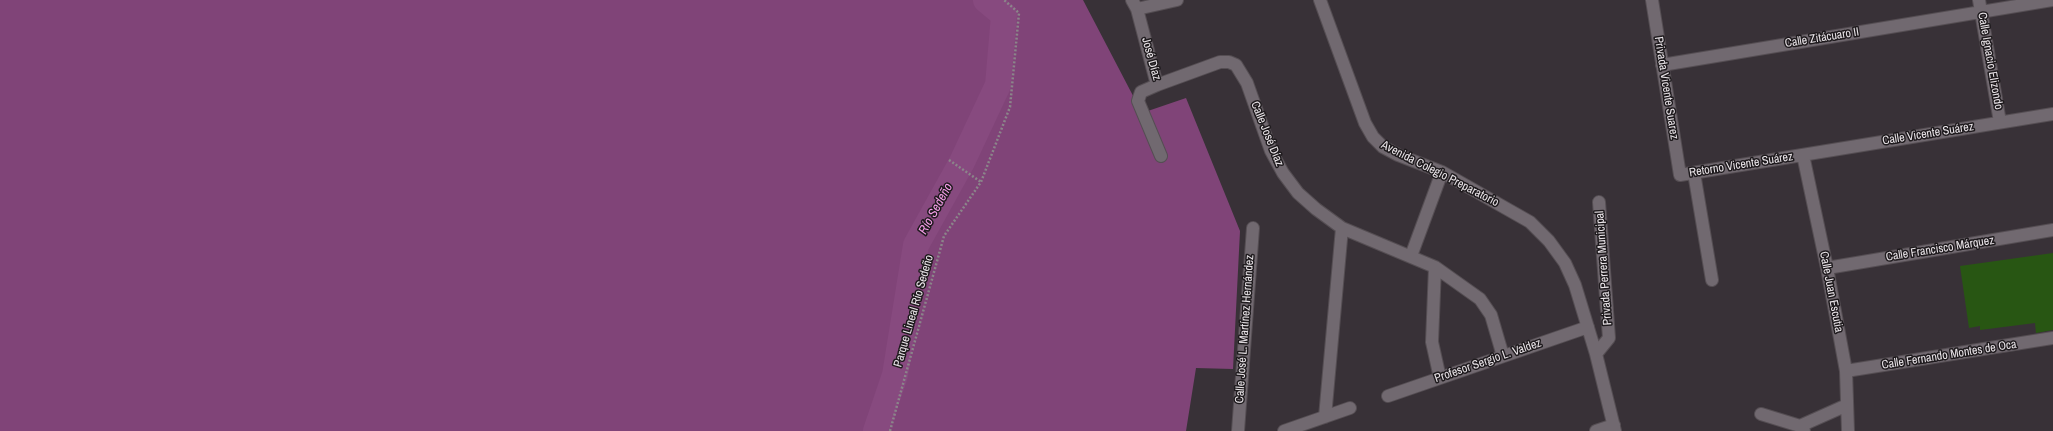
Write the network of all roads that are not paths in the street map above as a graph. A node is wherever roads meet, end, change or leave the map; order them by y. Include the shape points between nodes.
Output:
1 (1177, 0) edge
2 (1320, 0) edge
3 (1652, 0) edge
4 (2053, 0) edge
5 (1135, 5) edge
6 (1980, 6) edge
7 (1236, 65) joint
8 (1662, 65) junction
9 (1157, 85) junction
10 (2053, 114) edge
11 (2000, 122) junction
12 (1803, 155) junction
13 (1161, 156) dead end
14 (1442, 172) junction
15 (1694, 173) junction
16 (1680, 175) joint
17 (1599, 202) dead end
18 (1253, 228) dead end
19 (1342, 228) junction
20 (2053, 230) edge
21 (1411, 256) junction
22 (1435, 267) junction
23 (1827, 268) junction
24 (1712, 280) dead end
25 (1588, 327) junction
26 (2053, 338) edge
27 (1596, 354) junction
28 (1503, 356) junction
29 (1846, 371) junction
30 (1440, 378) junction
31 (1388, 396) dead end
32 (1847, 405) junction
33 (1350, 408) dead end
34 (1761, 414) dead end
35 (1325, 417) junction
36 (1614, 428) edge
37 (1802, 429) edge
38 (1238, 431) edge
39 (1284, 431) edge
40 (1596, 431) edge
41 (1848, 431) edge

1 - 5 street
2 - 14 street, Avenida Colegio Preparatorio via 1365,123 1373,137 1383,147 1398,155
3 - 8 street, Privada Vicente Suarez
4 - 6 street, Calle Zitácuaro II
5 - 9 street, José Díaz
6 - 8 street, Calle Zitácuaro II
6 - 11 street, Calle Ignacio Elizondo
7 - 9 street, José Díaz via 1220,62
7 - 19 street, Calle José Díaz via 1247,83 1271,152 1283,173 1298,193
8 - 16 street, Privada Vicente Suarez
9 - 13 street via 1141,92 1138,101
10 - 11 street, Calle Vicente Suárez
11 - 12 street, Calle Vicente Suárez
12 - 15 street, Retorno Vicente Suárez
12 - 23 street, Calle Juan Escutia
14 - 21 street
14 - 25 street, Avenida Colegio Preparatorio via 1530,222 1549,241 1565,263
15 - 16 street, Retorno Vicente Suárez
15 - 24 street
17 - 27 street, Privada Perrera Municipal via 1609,338
18 - 38 street, Calle José L. Martínez Hernández
19 - 21 street, Calle José Díaz
19 - 35 street
20 - 23 street, Calle Francisco Márquez
21 - 22 street, Calle José Díaz
22 - 28 street, Calle José Díaz via 1480,299 1487,307 1492,315
22 - 30 street via 1432,342
23 - 29 street, Calle Juan Escutia
25 - 27 street, Avenida Colegio Preparatorio
25 - 28 street, Profesor Sergio L. Valdez
26 - 29 street, Calle Fernando Montes de Oca
27 - 36 street, Avenida Colegio Preparatorio
28 - 30 street, Profesor Sergio L. Valdez
29 - 32 street, Calle Juan Escutia
30 - 31 street, Profesor Sergio L. Valdez
32 - 37 street
32 - 41 street, Calle Juan Escutia
33 - 35 street
34 - 37 street
35 - 39 street
36 - 40 street

